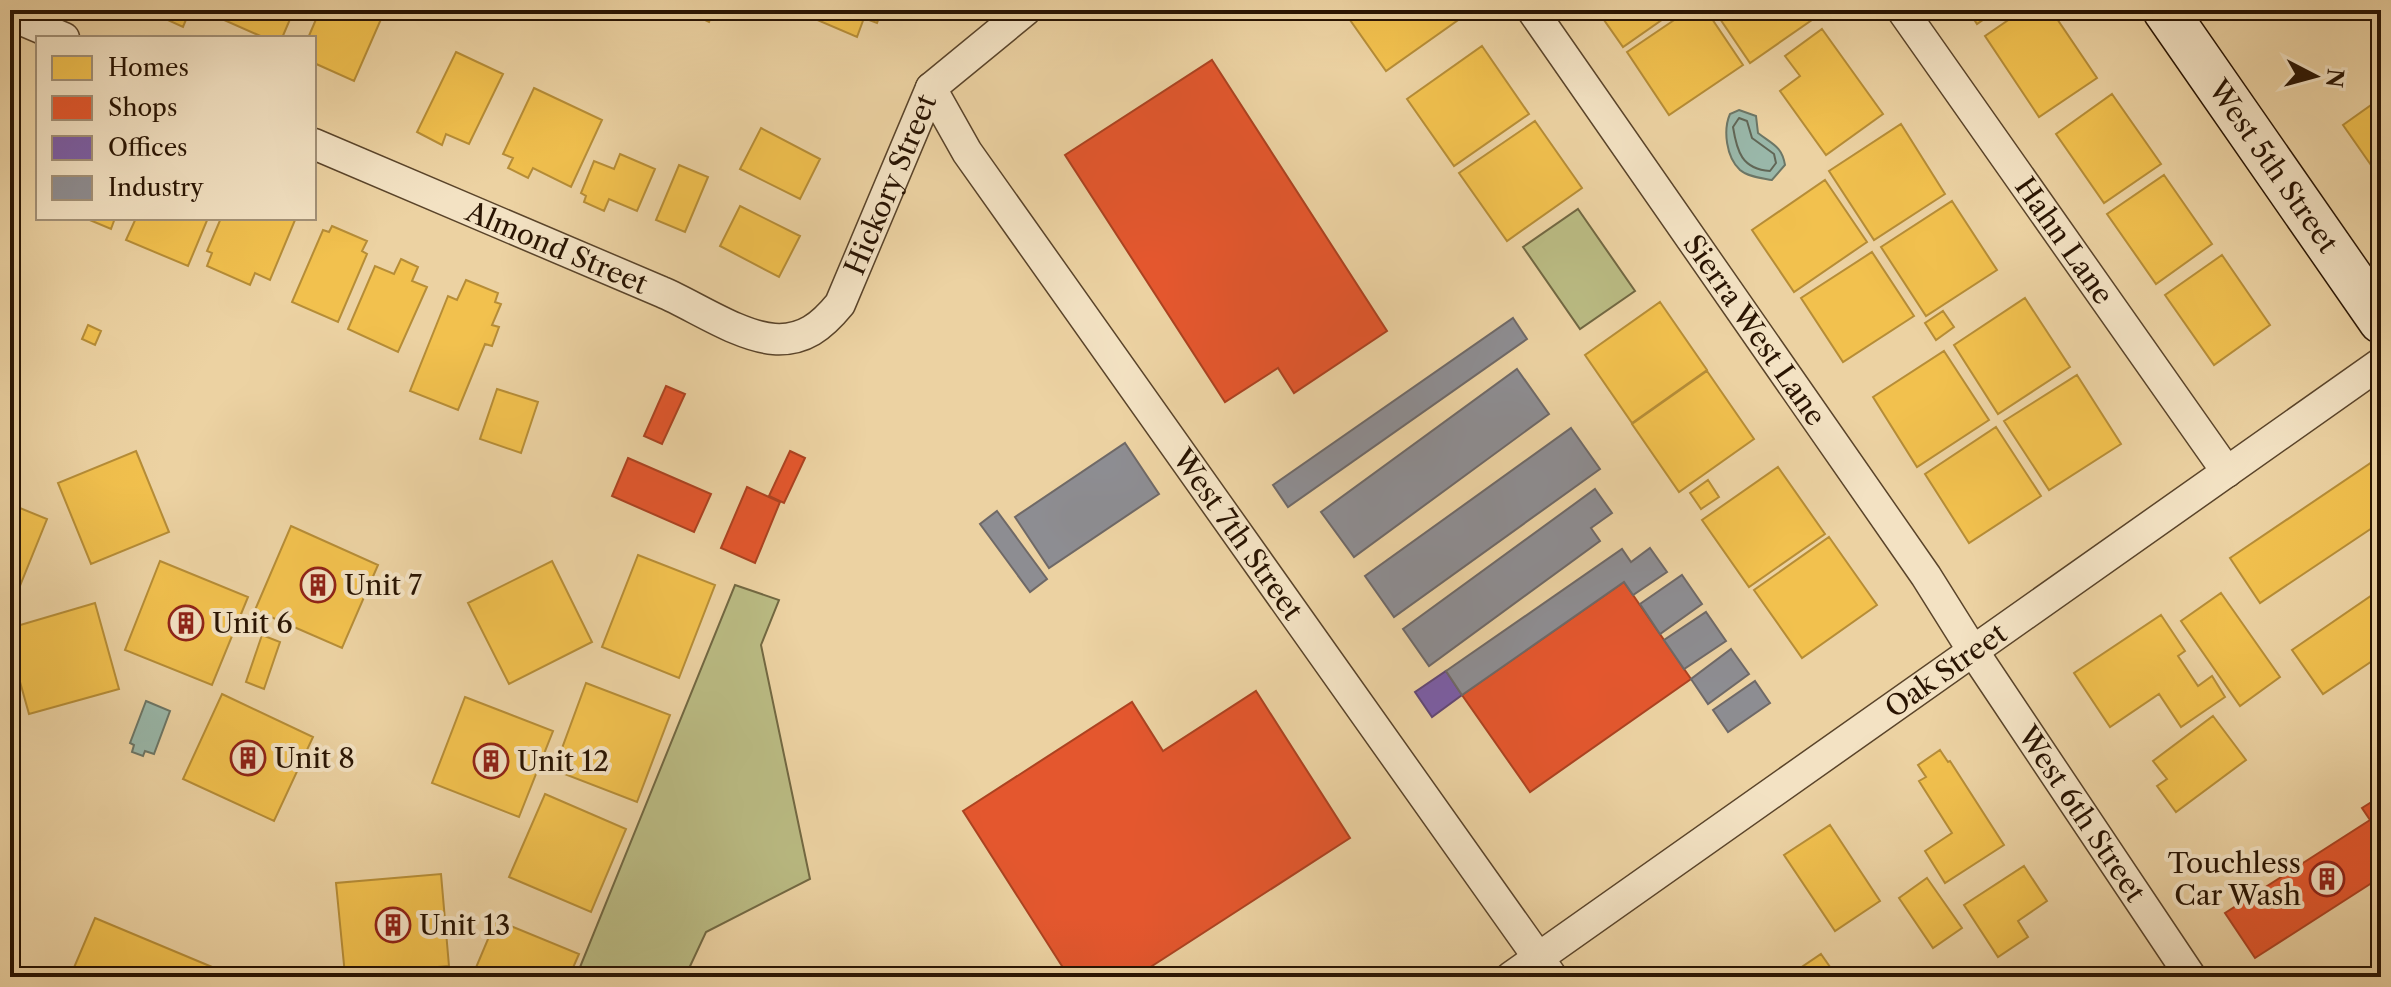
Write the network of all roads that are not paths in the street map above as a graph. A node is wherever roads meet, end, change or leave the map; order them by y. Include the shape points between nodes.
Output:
1 (1026, 10) edge
2 (1532, 10) edge
3 (1902, 10) edge
4 (2165, 10) edge
5 (10, 15) edge
6 (59, 36) edge
7 (931, 88) junction
8 (316, 145) edge
9 (2381, 321) edge
10 (802, 337) joint
11 (2381, 363) edge
12 (2227, 472) junction
13 (1973, 651) junction
14 (1546, 967) edge
15 (1511, 977) edge
16 (2191, 977) edge

1 - 7 street, Hickory Street
2 - 13 street, Sierra West Lane
3 - 12 street, Hahn Lane
4 - 9 street, West 5th Street
5 - 6 street
7 - 10 street, Hickory Street via 840,304
7 - 14 street, West 7th Street via 967,152
8 - 10 street, Almond Street via 746,332 774,339
11 - 12 street, Oak Street
12 - 13 street, Oak Street
13 - 14 street, Oak Street
13 - 16 street, West 6th Street
14 - 15 street, Oak Street

